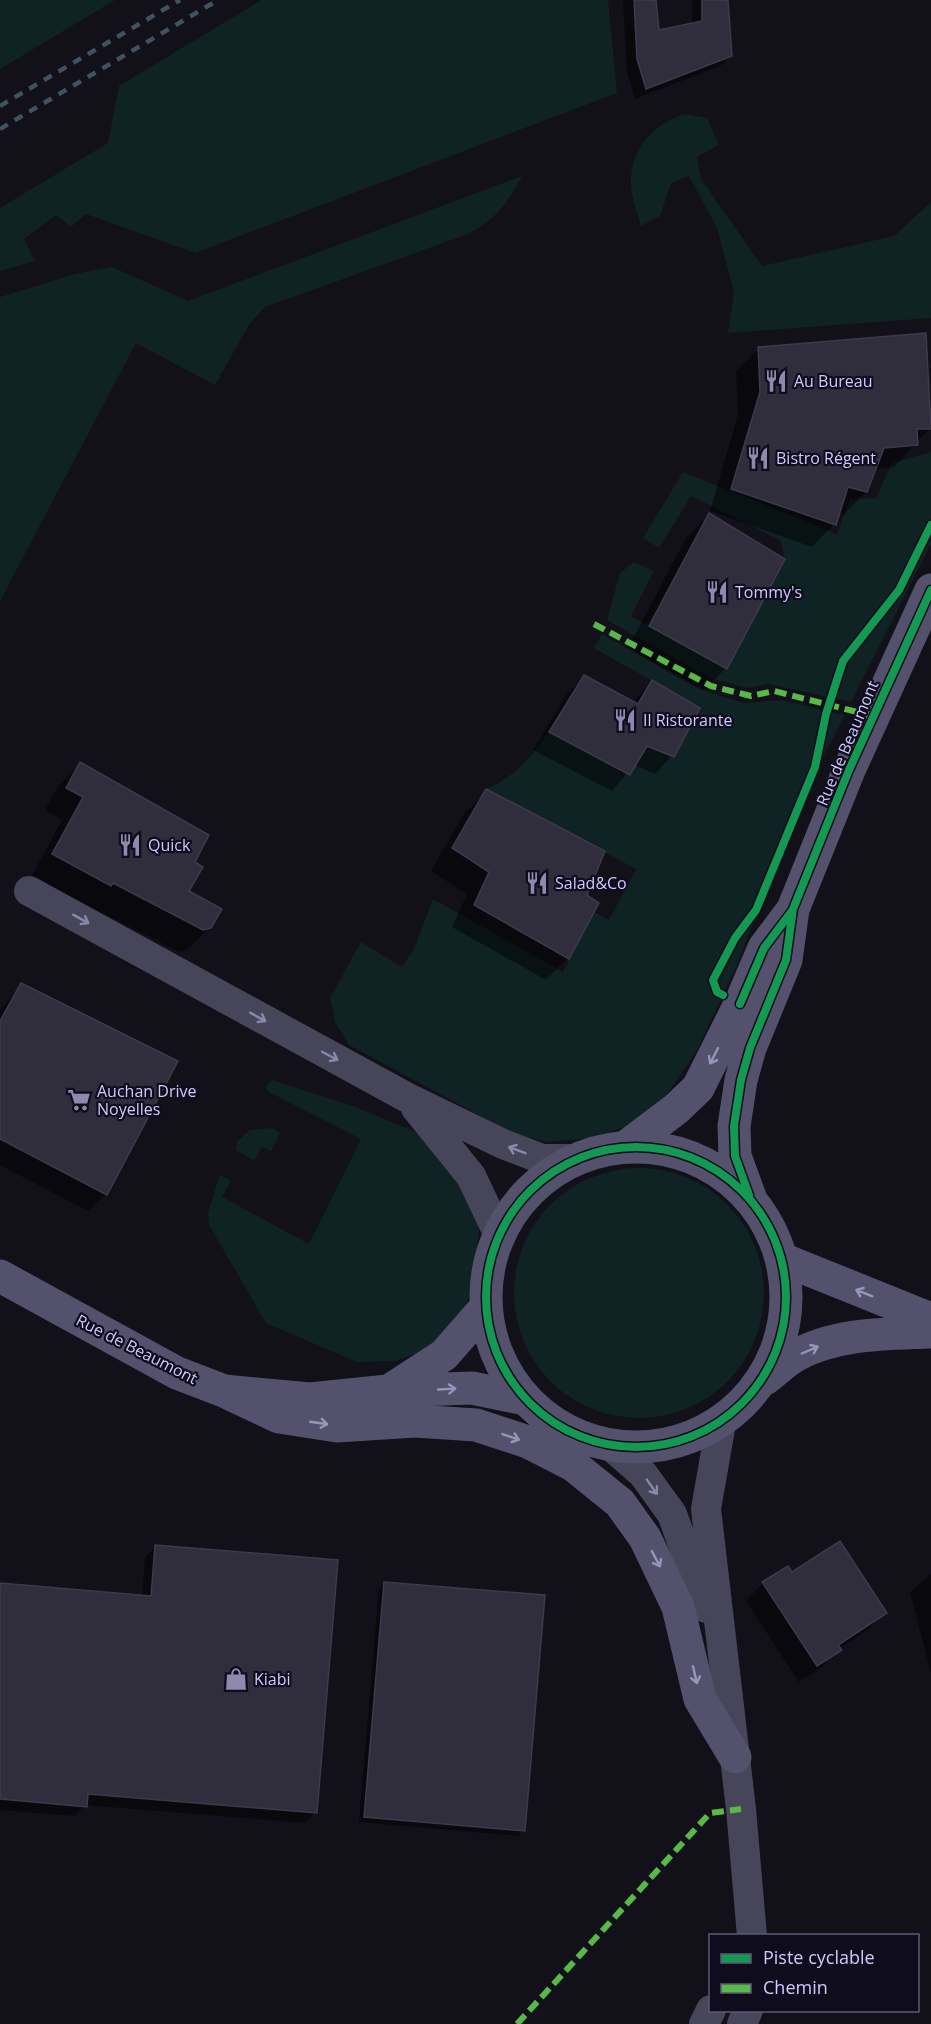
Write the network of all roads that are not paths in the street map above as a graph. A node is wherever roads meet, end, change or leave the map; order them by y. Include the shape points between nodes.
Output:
1 (931, 590) edge
2 (29, 891) dead end
3 (794, 909) junction
4 (406, 1097) junction
5 (627, 1146) junction
6 (574, 1159) junction
7 (751, 1198) junction
8 (499, 1235) junction
9 (782, 1259) junction
10 (0, 1276) edge
11 (486, 1308) junction
12 (931, 1319) edge
13 (931, 1332) edge
14 (761, 1382) junction
15 (224, 1391) junction
16 (388, 1391) junction
17 (525, 1399) junction
18 (721, 1423) junction
19 (611, 1446) junction
20 (724, 1659) junction
21 (735, 1757) junction
22 (748, 1877) junction
23 (732, 1934) edge
24 (752, 1934) edge

1 - 3 street, Rue de Beaumont via 849,770
2 -> 4 street
3 -> 5 street, Rue de Beaumont via 764,948 698,1088
3 - 7 street, Rue de Beaumont via 786,960 750,1048 734,1126 735,1156
6 -> 4 street via 542,1159
4 - 8 street via 471,1176
5 - 6 street
5 - 7 street via 661,1148 695,1158 725,1175
6 - 8 street via 530,1190
7 - 9 street via 772,1230
8 - 11 street via 489,1266
12 -> 9 street
9 - 14 street via 788,1301 780,1344
10 - 15 street, Rue de Beaumont via 177,1373
11 - 16 street, Rue de Beaumont via 444,1355
11 - 17 street via 498,1356
14 -> 13 street via 794,1357 826,1342
14 - 18 street
15 - 16 street, Rue de Beaumont via 310,1399
15 -> 21 street via 279,1417 337,1426 415,1421 476,1425 528,1442 573,1465 620,1503 645,1538 678,1606 700,1699
16 -> 17 street, Rue de Beaumont via 472,1388
17 - 19 street via 564,1429
18 - 19 street via 668,1445
18 - 20 street via 706,1509
19 -> 20 street via 643,1474 672,1514
20 - 21 street
21 - 22 street
22 - 23 street via 735,1906
22 - 24 street

